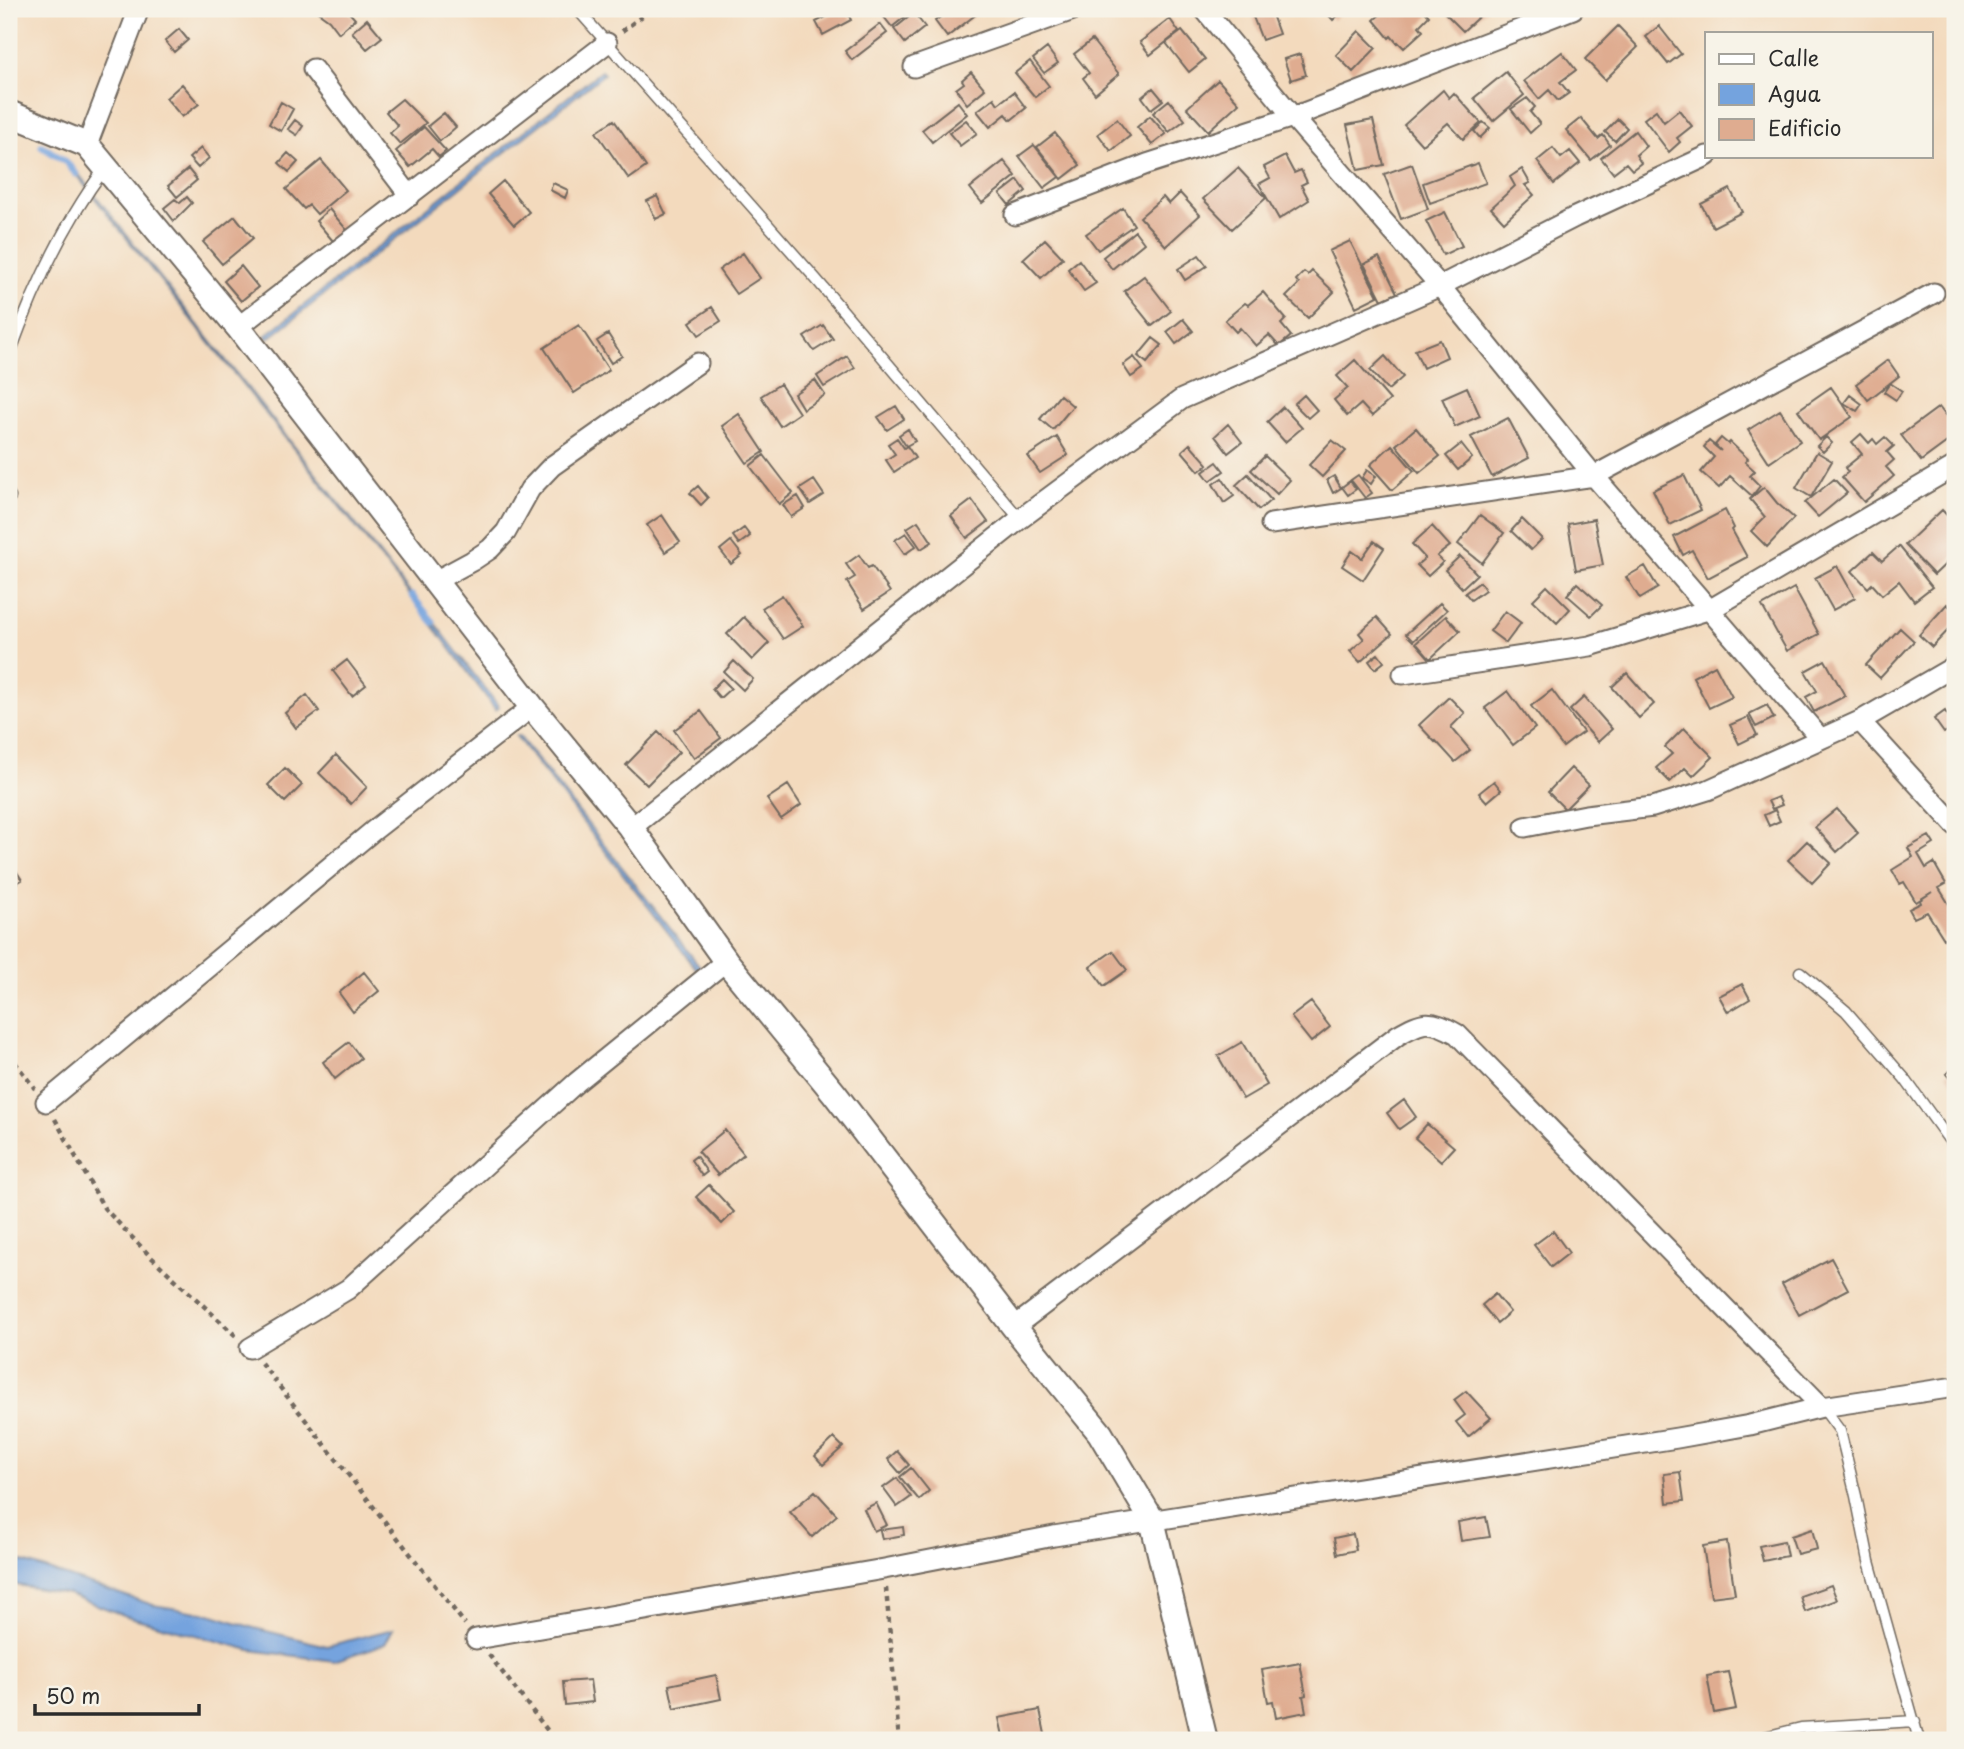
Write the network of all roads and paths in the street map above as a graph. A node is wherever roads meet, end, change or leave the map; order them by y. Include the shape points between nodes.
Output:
1 (139, 9) edge
2 (577, 9) edge
3 (652, 9) edge
4 (1076, 9) edge
5 (1204, 9) edge
6 (1573, 9) edge
7 (607, 43) junction
8 (914, 67) dead end
9 (313, 69) dead end
10 (9, 113) edge
11 (1293, 117) junction
12 (87, 145) junction
13 (1705, 157) edge
14 (105, 167) junction
15 (410, 196) junction
16 (1015, 215) dead end
17 (1440, 286) junction
18 (1934, 293) dead end
19 (238, 327) junction
20 (9, 356) edge
21 (698, 363) dead end
22 (1955, 466) edge
23 (1594, 476) junction
24 (1020, 519) junction
25 (1271, 524) dead end
26 (435, 581) junction
27 (1711, 609) junction
28 (1955, 666) edge
29 (1403, 674) dead end
30 (532, 707) junction
31 (1860, 721) junction
32 (1820, 738) junction
33 (1955, 825) edge
34 (1525, 827) dead end
35 (631, 828) junction
36 (726, 961) junction
37 (1800, 972) dead end
38 (9, 1054) edge
39 (46, 1102) junction
40 (1955, 1148) edge
41 (1014, 1327) junction
42 (250, 1348) junction
43 (1955, 1387) edge
44 (1822, 1407) junction
45 (1152, 1520) junction
46 (884, 1569) junction
47 (477, 1639) junction
48 (1915, 1721) junction
49 (555, 1740) edge
50 (899, 1740) edge
51 (1205, 1740) edge
52 (1753, 1740) edge
53 (1919, 1740) edge

1 - 12 street
2 - 7 lane
3 - 7 path
4 - 8 street
5 - 11 street
6 - 11 street
7 - 15 street
7 - 24 lane
9 - 15 street
10 - 12 street
11 - 16 street via 1147,164
11 - 17 street
12 - 14 street
13 - 17 street
14 - 19 street
14 - 20 lane via 61,237
15 - 19 street
17 - 23 street
17 - 24 street via 1182,399
18 - 23 street
19 - 26 street
21 - 26 street via 552,466 530,489 506,532 490,549
22 - 27 street
23 - 25 street
23 - 27 street
24 - 35 street
26 - 30 street
27 - 29 street via 1590,646
27 - 32 street
28 - 31 street
30 - 35 street
30 - 39 street via 373,831
31 - 32 street
31 - 33 street
32 - 34 street via 1708,790 1653,807
35 - 36 street
36 - 41 street
36 - 42 street via 577,1082 348,1289
37 - 40 lane via 1846,1011 1905,1079
38 - 39 path
39 - 42 path via 104,1208
41 - 44 street via 1421,1022 1457,1034
41 - 45 street via 1100,1433
42 - 47 path
43 - 44 street
44 - 45 street via 1677,1438
44 - 48 lane via 1840,1431 1869,1560
45 - 46 street
45 - 51 street
46 - 47 street
46 - 50 path
47 - 49 path
48 - 52 lane via 1801,1728
48 - 53 lane

